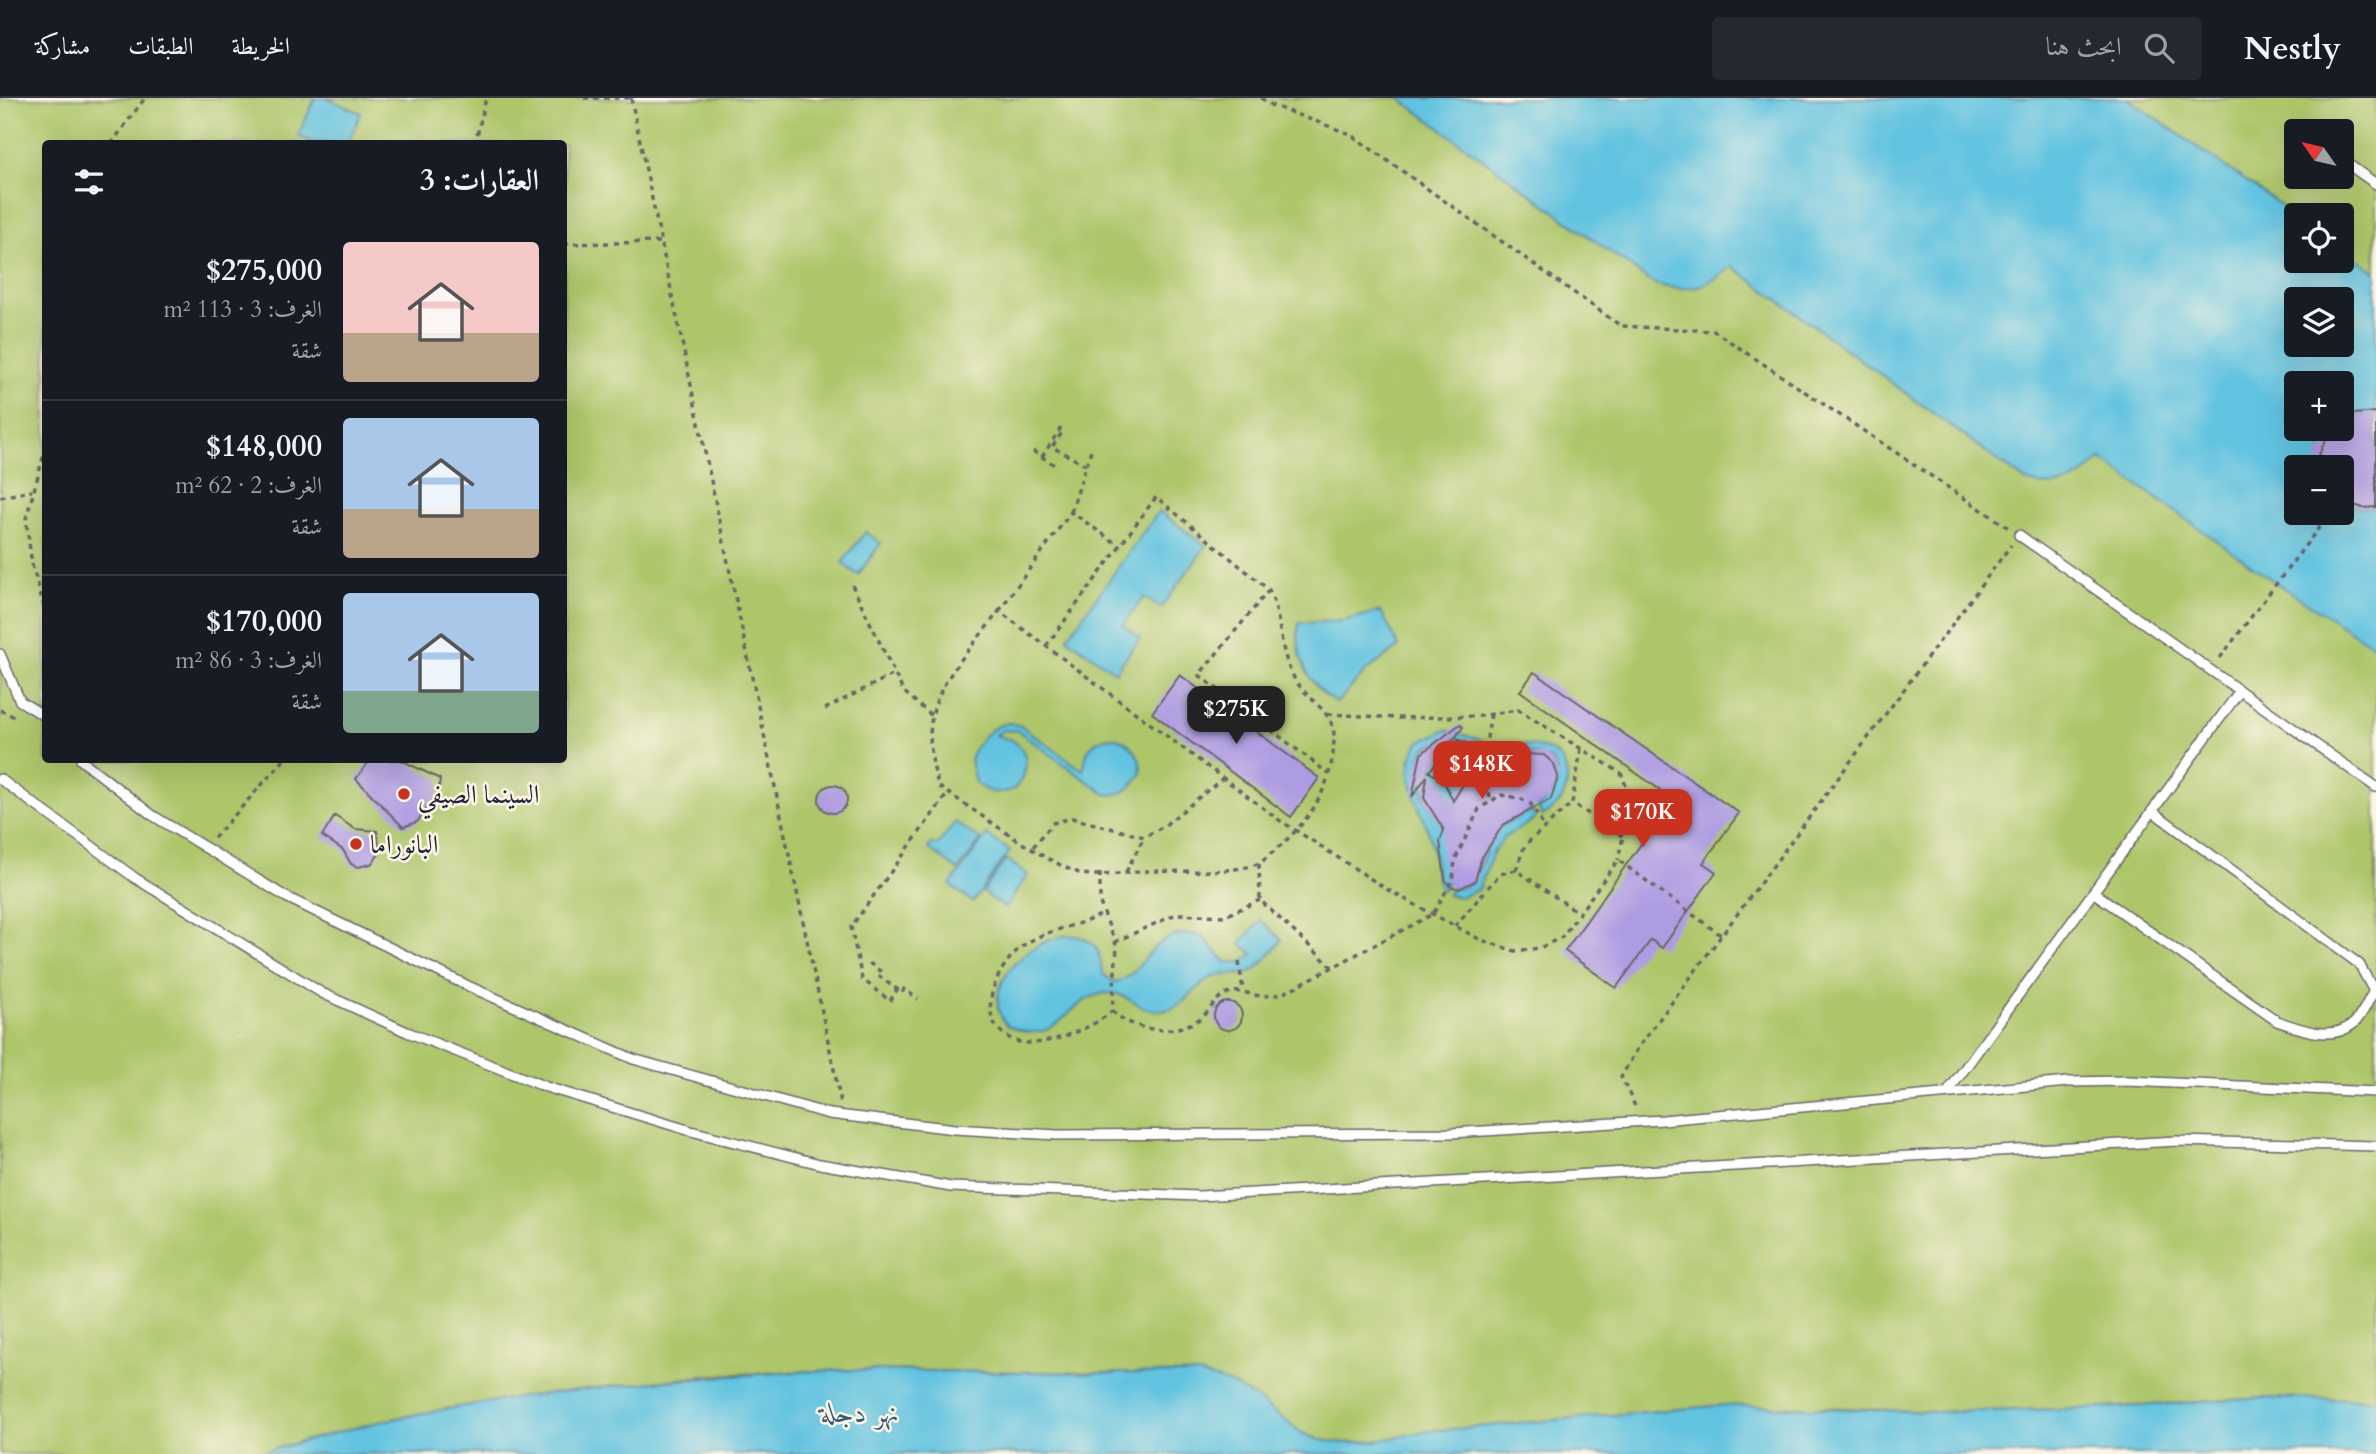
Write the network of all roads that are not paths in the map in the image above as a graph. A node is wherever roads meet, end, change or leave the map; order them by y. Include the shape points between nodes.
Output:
1 (2354, 168) edge
2 (2376, 184) edge
3 (2019, 535) road end
4 (0, 654) edge
5 (2239, 692) junction
6 (42, 715) edge
7 (85, 763) edge
8 (0, 779) edge
9 (2376, 787) edge
10 (2152, 811) junction
11 (2093, 892) junction
12 (2375, 993) edge
13 (1947, 1093) junction
14 (2376, 1093) edge
15 (2376, 1146) edge

1 - 2 lane
3 - 5 lane
4 - 6 lane via 20,701
5 - 9 lane
5 - 10 lane
7 - 13 lane via 152,815 286,897 468,986 633,1059 844,1115 955,1129 1058,1135 1451,1133
8 - 15 lane via 135,878 322,993 407,1032 546,1087 691,1131 820,1164 951,1187 1199,1196 2177,1141
10 - 11 lane
10 - 12 lane via 2359,964
11 - 12 lane via 2277,1021 2301,1030 2326,1034 2353,1024
11 - 13 lane
13 - 14 lane via 2128,1081

